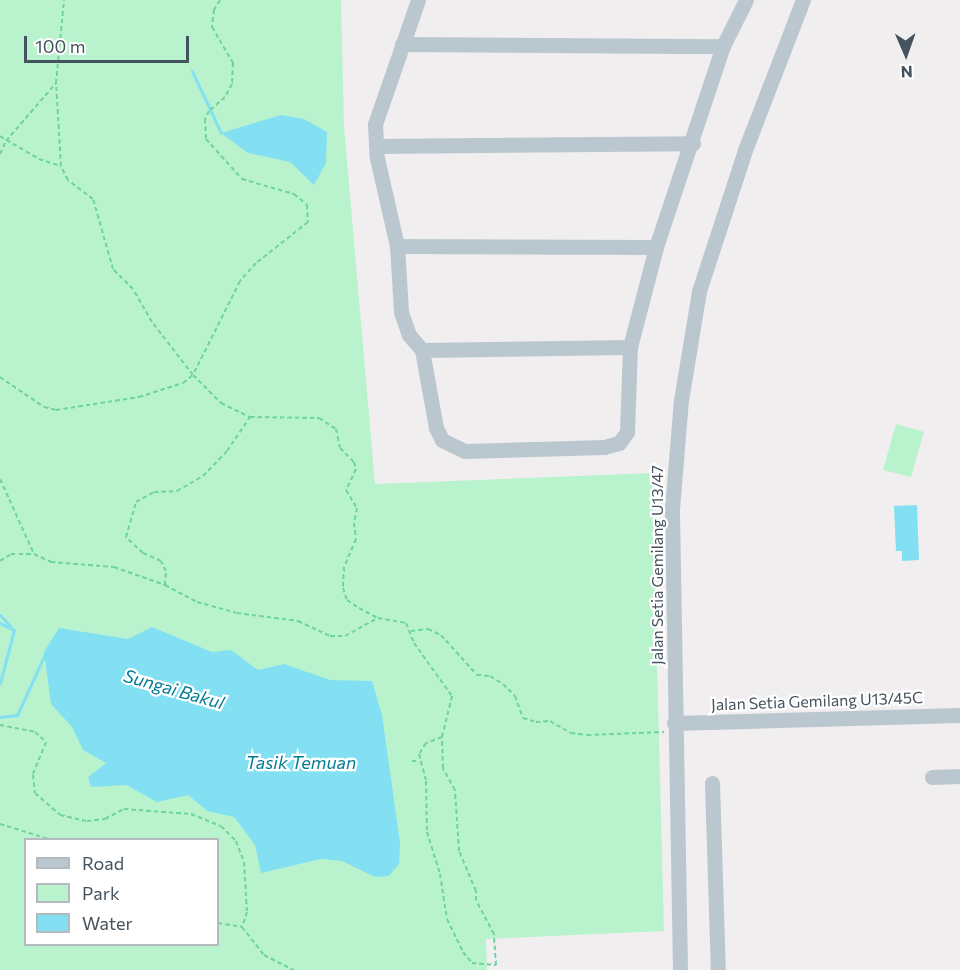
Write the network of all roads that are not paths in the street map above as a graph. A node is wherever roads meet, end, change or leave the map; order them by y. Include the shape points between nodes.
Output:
1 (418, 0) edge
2 (746, 0) edge
3 (803, 0) edge
4 (402, 44) junction
5 (723, 46) junction
6 (693, 143) junction
7 (376, 146) junction
8 (397, 246) junction
9 (656, 247) junction
10 (630, 347) junction
11 (422, 350) junction
12 (960, 715) edge
13 (675, 728) junction
14 (960, 776) edge
15 (932, 777) dead end
16 (712, 783) dead end
17 (680, 970) edge
18 (718, 970) edge

1 - 4 street
2 - 5 street
3 - 13 street, Jalan Setia Gemilang U13/47 via 745,150 699,291 689,337 672,509
4 - 5 street
4 - 7 street via 375,124
5 - 6 street
6 - 7 street
6 - 9 street
7 - 8 street
8 - 9 street
8 - 11 street via 400,312 409,335
9 - 10 street
10 - 11 street
10 - 11 street via 627,432 619,443 604,447 465,451 442,440 436,429
12 - 13 street, Jalan Setia Gemilang U13/45C
13 - 17 street, Jalan Setia Gemilang U13/47
14 - 15 street
16 - 18 street

